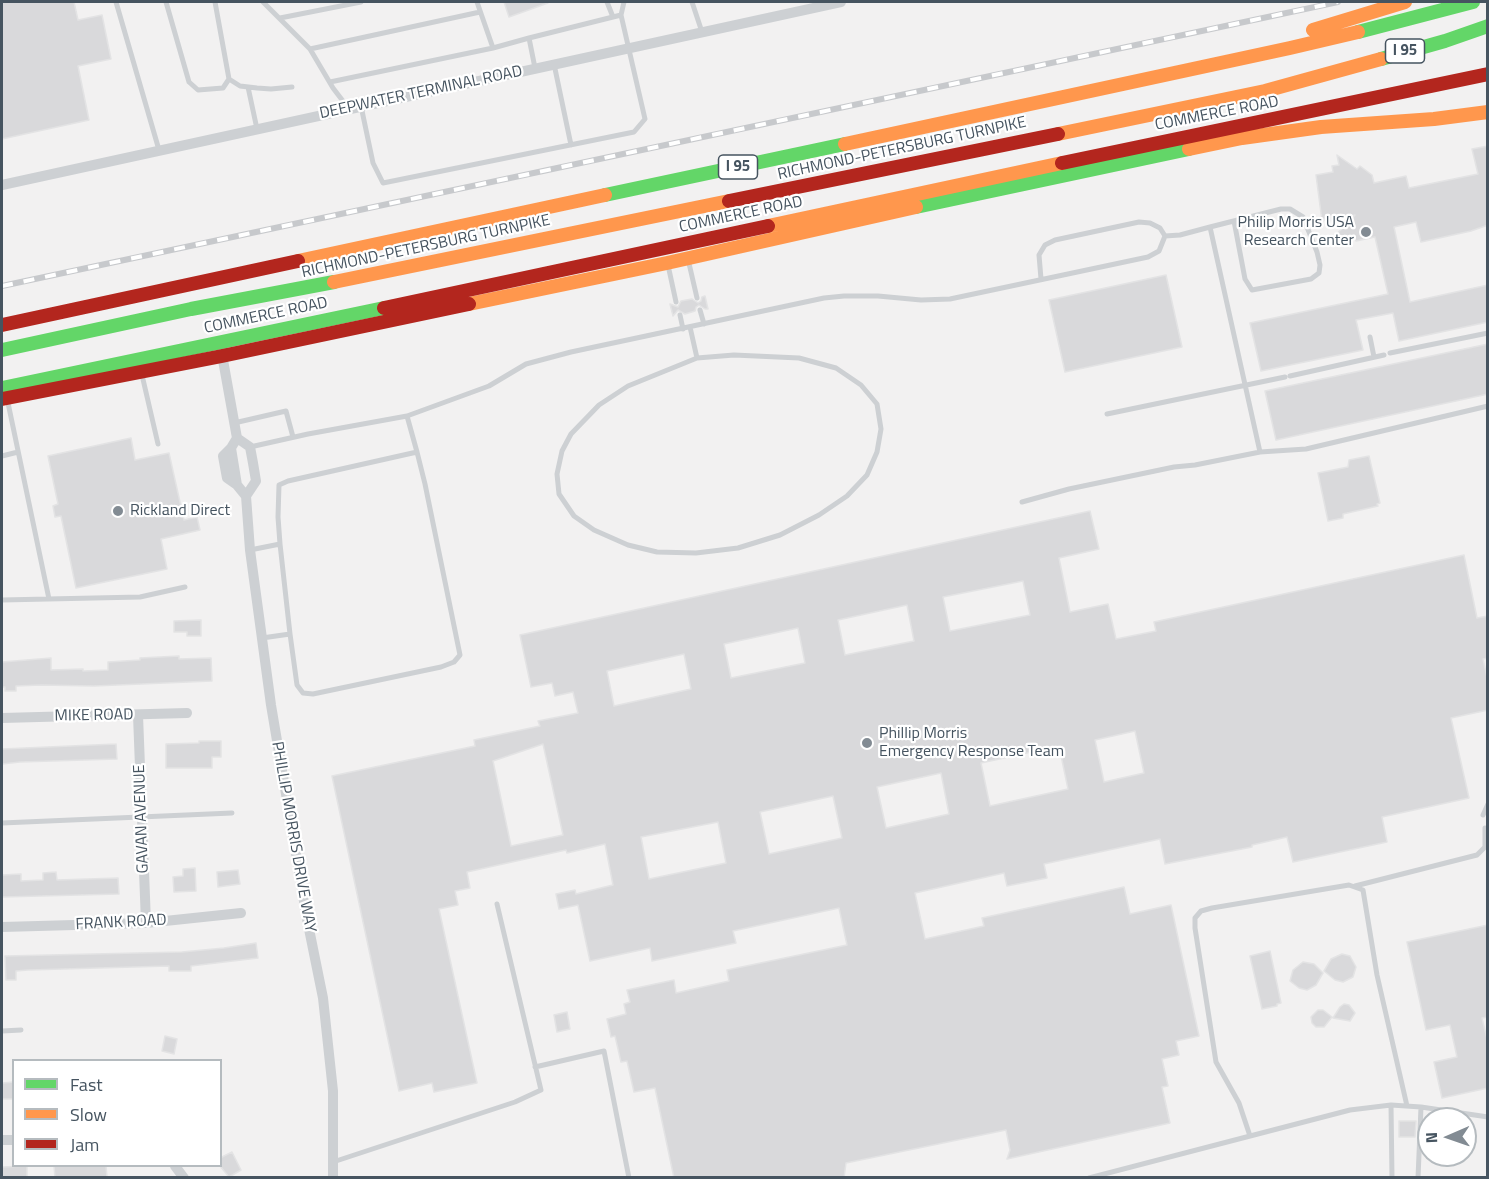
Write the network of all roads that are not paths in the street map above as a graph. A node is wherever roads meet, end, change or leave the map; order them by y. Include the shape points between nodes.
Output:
1 (116, 2) edge
2 (166, 2) edge
3 (215, 2) edge
4 (263, 2) edge
5 (361, 2) edge
6 (477, 2) edge
7 (607, 2) edge
8 (624, 2) edge
9 (692, 2) edge
10 (841, 2) edge
11 (1405, 2) edge
12 (1473, 2) edge
13 (480, 12) junction
14 (621, 15) junction
15 (613, 17) junction
16 (280, 18) junction
17 (1488, 26) edge
18 (702, 32) junction
19 (529, 38) junction
20 (493, 48) junction
21 (629, 48) junction
22 (310, 49) junction
23 (554, 64) junction
24 (535, 68) junction
25 (1488, 74) edge
26 (229, 79) junction
27 (1144, 80) junction
28 (330, 82) junction
29 (248, 87) junction
30 (291, 87) dead end
31 (361, 106) junction
32 (349, 109) junction
33 (1488, 112) edge
34 (257, 129) junction
35 (571, 145) junction
36 (159, 150) junction
37 (2, 185) edge
38 (1234, 221) junction
39 (1210, 227) junction
40 (1165, 236) junction
41 (687, 251) junction
42 (666, 256) junction
43 (1041, 279) junction
44 (697, 298) dead end
45 (676, 302) dead end
46 (700, 310) dead end
47 (680, 315) dead end
48 (704, 324) junction
49 (2, 325) edge
50 (690, 327) junction
51 (683, 329) junction
52 (1488, 333) edge
53 (1370, 337) dead end
54 (221, 349) junction
55 (2, 350) edge
56 (1374, 357) junction
57 (697, 358) junction
58 (140, 365) junction
59 (1245, 385) junction
60 (4, 393) edge
61 (1488, 406) edge
62 (1107, 414) dead end
63 (407, 416) junction
64 (234, 423) junction
65 (292, 437) junction
66 (234, 443) junction
67 (158, 444) dead end
68 (250, 447) junction
69 (18, 452) junction
70 (417, 452) junction
71 (1260, 452) junction
72 (2, 456) edge
73 (246, 496) junction
74 (1022, 502) dead end
75 (280, 544) junction
76 (250, 550) junction
77 (185, 587) dead end
78 (49, 599) junction
79 (2, 600) edge
80 (290, 634) junction
81 (262, 638) junction
82 (187, 713) dead end
83 (138, 715) junction
84 (2, 718) edge
85 (1488, 804) edge
86 (232, 813) dead end
87 (1483, 815) dead end
88 (142, 818) junction
89 (2, 823) edge
90 (1485, 828) dead end
91 (1355, 886) junction
92 (497, 904) dead end
93 (241, 913) dead end
94 (146, 923) junction
95 (2, 927) edge
96 (2, 1030) edge
97 (21, 1030) dead end
98 (535, 1067) junction
99 (1391, 1105) junction
100 (1407, 1106) junction
101 (1421, 1107) edge
102 (1250, 1136) junction
103 (333, 1162) junction
104 (333, 1178) edge
105 (629, 1178) edge
106 (1089, 1178) edge
107 (1392, 1178) edge

1 - 36 lane
2 - 26 lane via 189,82 198,90 213,90 223,88
3 - 26 lane
4 - 16 lane
5 - 16 lane
6 - 13 lane
7 - 15 lane
8 - 14 lane
9 - 18 lane
10 - 18 street, DEEPWATER TERMINAL ROAD
11 - 27 main road
12 - 27 main road, RICHMOND-PETERSBURG TURNPIKE / I 95
13 - 20 lane
13 - 22 lane
14 - 15 lane
14 - 21 lane
15 - 19 lane
16 - 22 lane
17 - 55 main road, RICHMOND-PETERSBURG TURNPIKE / I 95 via 1265,91
18 - 21 street, DEEPWATER TERMINAL ROAD
19 - 20 lane
19 - 24 lane
20 - 28 lane
21 - 23 street, DEEPWATER TERMINAL ROAD
21 - 35 lane via 645,119 634,132
22 - 28 lane
23 - 24 street, DEEPWATER TERMINAL ROAD
23 - 35 lane
24 - 31 street, DEEPWATER TERMINAL ROAD
25 - 41 main road, COMMERCE ROAD via 1223,128
26 - 29 lane
27 - 49 main road, RICHMOND-PETERSBURG TURNPIKE / I 95
28 - 32 lane
29 - 30 lane
29 - 34 lane
31 - 32 street, DEEPWATER TERMINAL ROAD
31 - 35 lane via 373,163 383,183
32 - 34 street, DEEPWATER TERMINAL ROAD
33 - 41 main road, COMMERCE ROAD via 1242,138
34 - 36 street, DEEPWATER TERMINAL ROAD
36 - 37 street, DEEPWATER TERMINAL ROAD
38 - 38 lane via 1290,209 1303,217 1318,258 1319,273 1311,279 1252,291 1245,279
38 - 39 lane
39 - 40 lane
39 - 59 lane
40 - 43 lane via 1158,251 1148,257
40 - 43 lane via 1160,228 1139,222 1055,240 1045,245 1039,255
41 - 42 main road, COMMERCE ROAD
41 - 44 lane
42 - 45 lane
42 - 54 main road, COMMERCE ROAD
43 - 48 lane via 950,299 824,298
46 - 48 lane
47 - 51 lane
48 - 50 lane
50 - 51 lane
50 - 57 lane
51 - 63 lane via 526,364 489,386
52 - 56 lane
53 - 56 lane
54 - 58 main road, COMMERCE ROAD
54 - 64 street
56 - 59 lane
57 - 57 lane via 628,386 599,405 571,434 557,474 559,494 574,516 594,530 657,552 738,548 780,535 819,515 847,496 867,475 881,429 877,404 861,385 836,368 799,358
58 - 60 main road, COMMERCE ROAD
58 - 67 lane
59 - 62 lane
59 - 71 lane
60 - 69 lane
61 - 71 lane via 1306,449
63 - 65 lane
63 - 70 lane
64 - 65 lane via 286,411
64 - 66 street
65 - 68 lane
66 - 68 street
66 - 73 street via 237,485
68 - 73 street, PHILLIP MORRIS DRIVE WAY via 256,481
69 - 72 lane
69 - 78 lane
70 - 75 lane via 279,485
70 - 80 lane via 460,656 441,667 303,693 297,686
71 - 74 lane via 1116,479
73 - 76 street, PHILLIP MORRIS DRIVE WAY
75 - 76 lane
75 - 80 lane
76 - 81 street, PHILLIP MORRIS DRIVE WAY
77 - 78 lane via 140,597
78 - 79 lane
80 - 81 lane
81 - 103 street, PHILLIP MORRIS DRIVE WAY via 306,919 323,998 333,1091
82 - 83 street, MIKE ROAD
83 - 84 street, MIKE ROAD
83 - 88 street, GAVAN AVENUE
85 - 87 lane
86 - 88 lane
88 - 89 lane
88 - 94 street, GAVAN AVENUE
90 - 91 lane via 1485,847 1477,855
91 - 100 lane via 1363,890 1377,975
91 - 102 lane via 1212,908 1196,918 1216,1062 1239,1103
92 - 98 lane
93 - 94 street, FRANK ROAD
94 - 95 street, FRANK ROAD
96 - 97 lane
98 - 103 lane via 541,1090
98 - 105 lane via 604,1051
99 - 100 lane
99 - 102 lane via 1350,1110
99 - 107 lane
100 - 101 lane
102 - 106 lane
103 - 104 street, PHILLIP MORRIS DRIVE WAY

